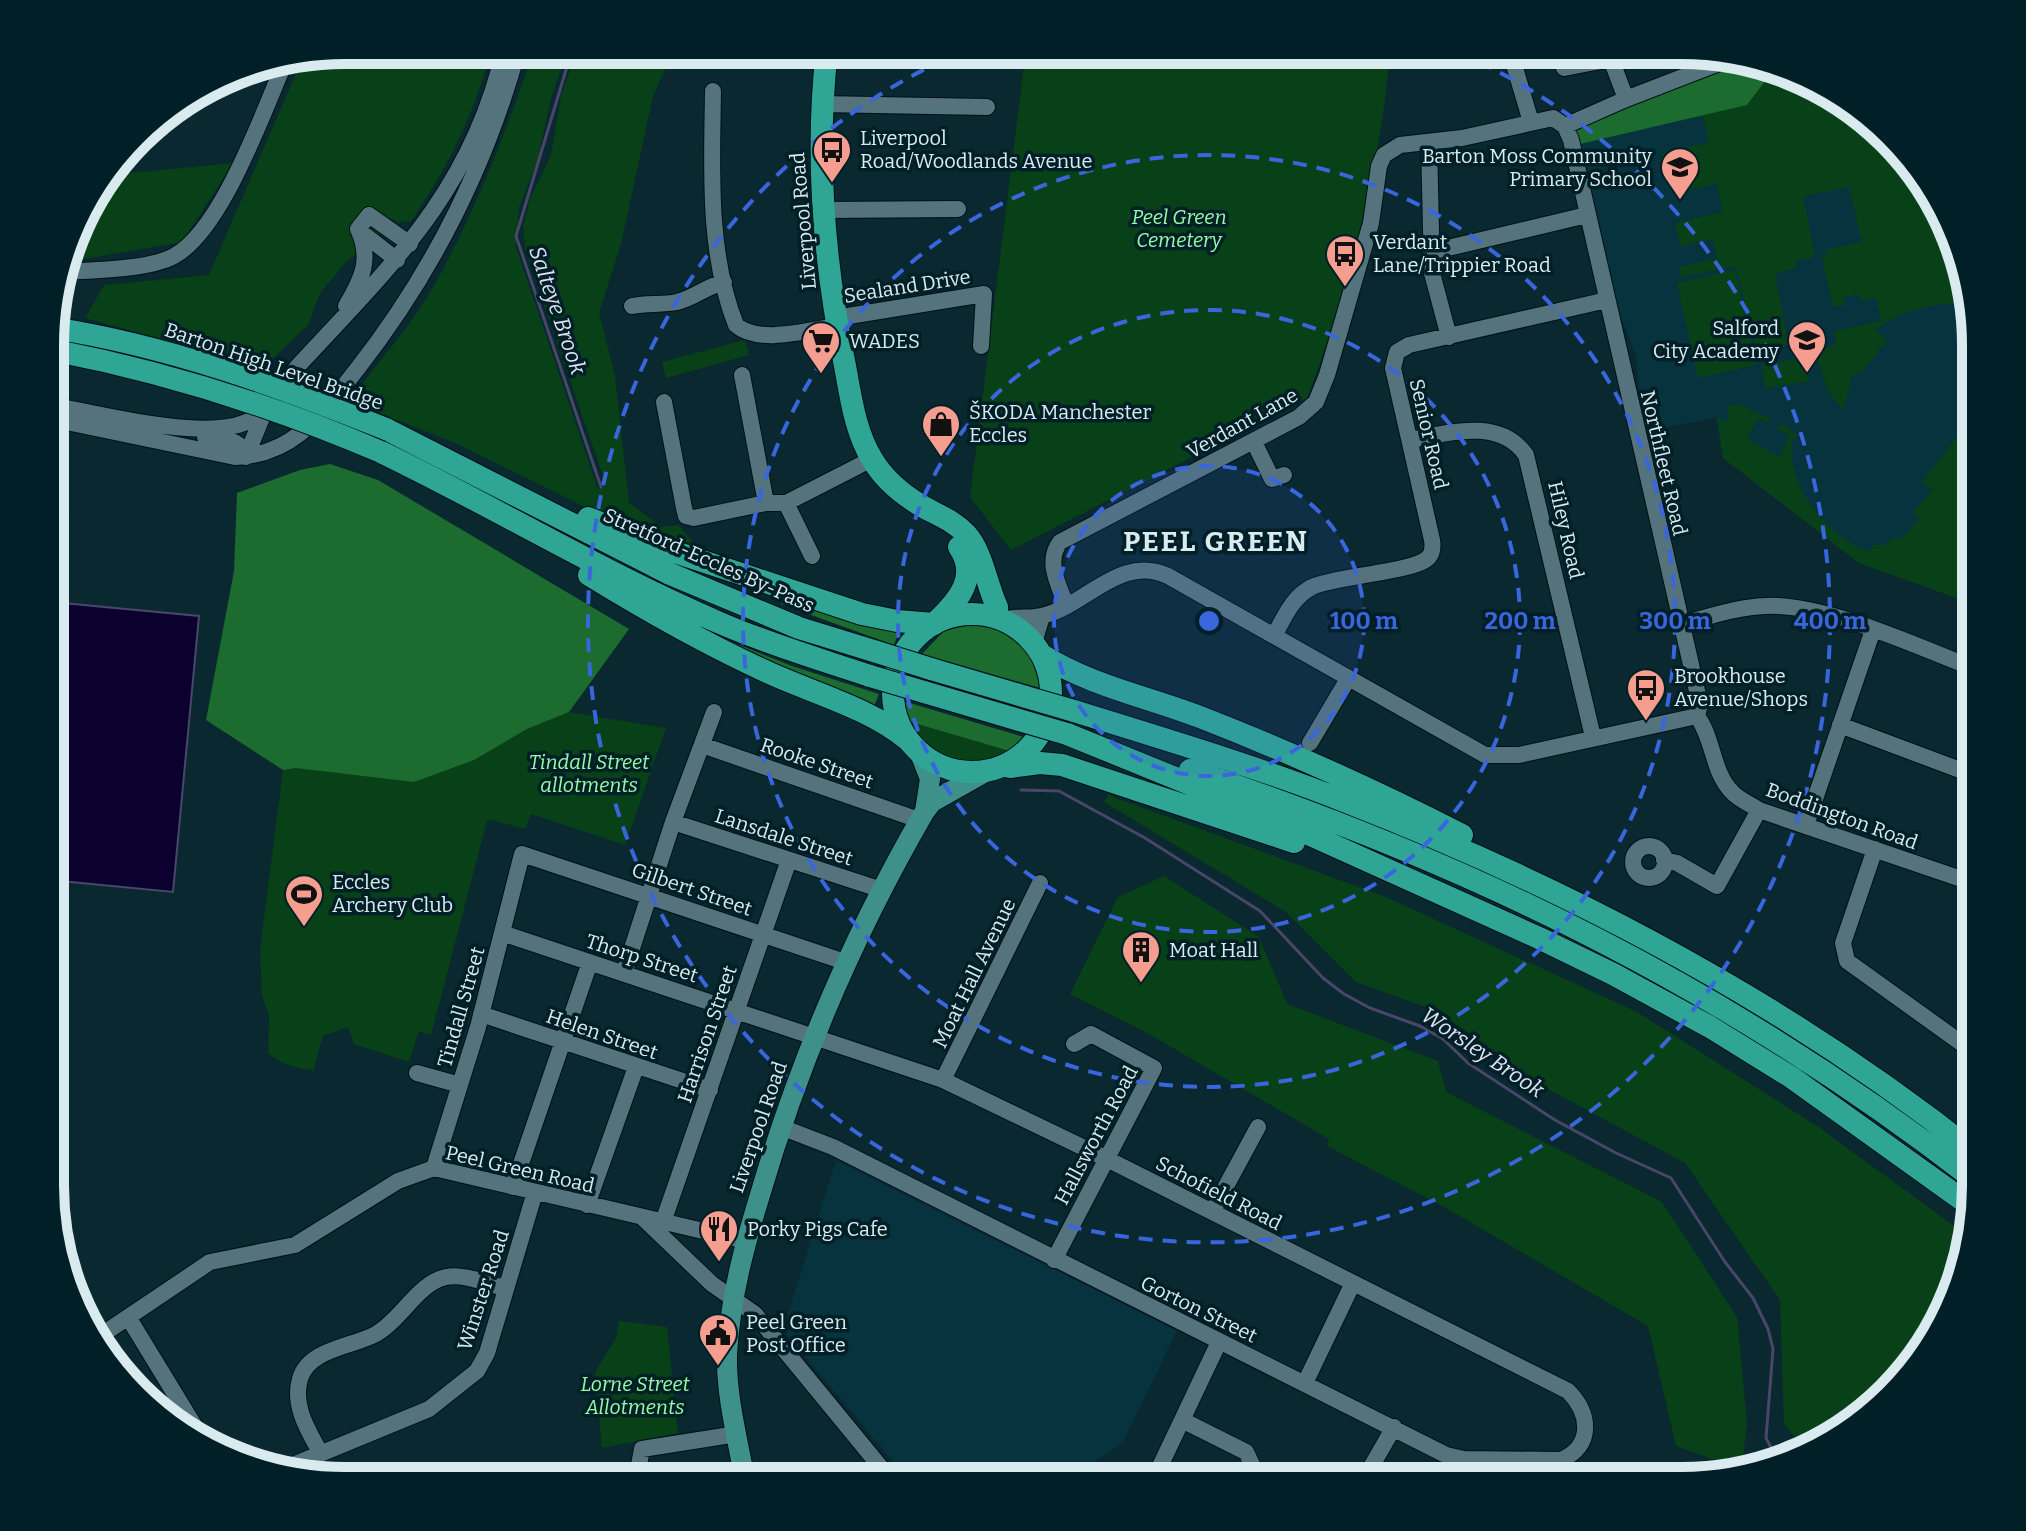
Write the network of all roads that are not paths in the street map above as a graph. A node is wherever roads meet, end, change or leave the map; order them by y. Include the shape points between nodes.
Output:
1 (500, 64) edge
2 (514, 64) edge
3 (825, 64) edge
4 (1514, 65) edge
5 (1580, 65) edge
6 (1613, 65) edge
7 (1712, 66) edge
8 (1564, 68) dead end
9 (281, 72) edge
10 (713, 91) dead end
11 (1626, 99) junction
12 (820, 104) junction
13 (987, 107) dead end
14 (1531, 122) junction
15 (1565, 126) junction
16 (1429, 143) junction
17 (958, 209) dead end
18 (825, 210) junction
19 (1587, 215) junction
20 (358, 229) junction
21 (410, 244) junction
22 (1431, 252) junction
23 (397, 260) junction
24 (74, 271) edge
25 (724, 282) junction
26 (1607, 300) junction
27 (642, 308) dead end
28 (836, 322) junction
29 (65, 330) edge
30 (327, 336) junction
31 (1449, 337) junction
32 (981, 346) dead end
33 (64, 352) edge
34 (742, 375) dead end
35 (269, 402) junction
36 (664, 402) dead end
37 (64, 407) edge
38 (64, 422) edge
39 (154, 423) junction
40 (386, 429) joint
41 (1410, 440) junction
42 (1254, 442) junction
43 (436, 453) junction
44 (246, 457) junction
45 (872, 459) junction
46 (1284, 475) dead end
47 (453, 487) junction
48 (766, 503) junction
49 (786, 503) junction
50 (920, 505) junction
51 (812, 556) dead end
52 (1066, 605) junction
53 (1042, 616) junction
54 (1000, 619) junction
55 (935, 623) junction
56 (1681, 624) junction
57 (1873, 630) junction
58 (1274, 636) junction
59 (1038, 649) junction
60 (1962, 664) edge
61 (1348, 679) junction
62 (714, 712) dead end
63 (1697, 716) junction
64 (1840, 725) junction
65 (1067, 734) junction
66 (1593, 737) junction
67 (1310, 743) dead end
68 (702, 745) junction
69 (914, 746) junction
70 (992, 770) junction
71 (1962, 771) edge
72 (1759, 810) junction
73 (922, 815) junction
74 (673, 822) junction
75 (1806, 825) junction
76 (1875, 849) junction
77 (522, 854) joint
78 (789, 860) junction
79 (1664, 860) dead end
80 (1961, 879) edge
81 (1413, 882) junction
82 (1040, 883) dead end
83 (1540, 885) junction
84 (882, 890) junction
85 (650, 895) junction
86 (502, 933) junction
87 (762, 934) junction
88 (590, 962) junction
89 (848, 963) junction
90 (624, 973) junction
91 (738, 1011) junction
92 (481, 1014) junction
93 (816, 1036) junction
94 (563, 1042) junction
95 (1961, 1043) edge
96 (1074, 1044) dead end
97 (636, 1067) junction
98 (417, 1073) dead end
99 (943, 1080) junction
100 (460, 1085) junction
101 (710, 1090) junction
102 (781, 1127) junction
103 (1258, 1127) dead end
104 (1961, 1143) edge
105 (1105, 1158) junction
106 (434, 1168) junction
107 (1961, 1170) edge
108 (513, 1187) junction
109 (535, 1192) junction
110 (1961, 1201) edge
111 (587, 1205) junction
112 (1212, 1212) junction
113 (643, 1218) junction
114 (663, 1222) junction
115 (701, 1231) junction
116 (746, 1241) junction
117 (687, 1260) junction
118 (1054, 1260) junction
119 (1353, 1283) junction
120 (505, 1288) junction
121 (733, 1298) junction
122 (128, 1317) junction
123 (105, 1332) edge
124 (1219, 1342) junction
125 (1305, 1383) junction
126 (179, 1413) edge
127 (1585, 1416) joint
128 (1182, 1420) junction
129 (1394, 1427) junction
130 (737, 1434) junction
131 (321, 1454) junction
132 (298, 1463) edge
133 (639, 1466) edge
134 (742, 1466) edge
135 (880, 1466) edge
136 (1160, 1467) edge
137 (1253, 1467) edge
138 (1371, 1467) edge

1 - 21 street via 465,158
2 - 44 street via 467,191 412,294 316,420 281,447
3 - 12 highway, Liverpool Road
4 - 14 street
5 - 8 street
6 - 11 street
7 - 11 street
9 - 24 street via 236,174 194,239 173,256 126,268
10 - 25 street, Sealand Drive via 712,196
11 - 15 street
12 - 13 street
12 - 18 highway, Liverpool Road
14 - 15 street, Verdant Lane via 1553,118
14 - 16 street, Verdant Lane
15 - 19 street, Northfleet Road
16 - 22 street
16 - 42 street, Verdant Lane via 1400,145 1382,159 1371,223 1319,397 1299,417
17 - 18 street
18 - 28 highway, Liverpool Road
19 - 22 street
19 - 26 street, Northfleet Road
20 - 21 street via 369,215
20 - 23 street
20 - 30 street via 364,269
21 - 23 street
22 - 31 street
23 - 30 street
25 - 27 street via 675,302
25 - 28 street, Sealand Drive via 736,325 751,335
26 - 31 street, Senior Road
26 - 56 street, Northfleet Road
28 - 32 street, Sealand Drive via 984,294
28 - 45 highway, Liverpool Road via 855,420
29 - 40 highway, Barton High Level Bridge, bridge via 221,369
30 - 35 street
31 - 41 street, Senior Road via 1404,347 1394,360
33 - 47 highway, Barton High Level Bridge, bridge via 218,390 324,427
34 - 48 street
35 - 39 street via 252,420 223,429
35 - 44 street
36 - 48 street via 686,516
37 - 39 street
38 - 44 street via 214,455
39 - 44 street via 176,434 236,442
40 - 43 highway, Stretford-Eccles By-Pass
41 - 58 street, Senior Road via 1432,540 1429,557 1312,587 1291,605
41 - 66 street, Hiley Road via 1490,431 1512,439 1526,455
42 - 46 street via 1272,479
42 - 52 street, Verdant Lane via 1060,542 1053,561
43 - 55 highway via 675,552 862,614
43 - 83 highway, Stretford-Eccles By-Pass, bridge via 694,585 799,628 1235,761
45 - 49 street
45 - 50 highway, Liverpool Road
47 - 65 highway, bridge via 540,536 720,623 870,676
47 - 69 highway via 684,632 884,722
48 - 49 street
49 - 51 street
50 - 54 highway, Liverpool Road via 947,518 972,542
50 - 55 highway, Liverpool Road via 955,542 967,566 960,597
52 - 53 street
52 - 58 street via 1125,573 1150,569
53 - 54 street
53 - 59 street
54 - 55 highway via 970,614
54 - 59 highway
55 - 69 highway via 909,645 896,672 893,703
56 - 57 street via 1775,606 1811,610
56 - 63 street, Northfleet Road via 1700,704
57 - 60 street
57 - 64 street
58 - 61 street
59 - 70 highway via 1051,683 1047,722 1031,747
59 - 83 highway via 1085,677 1228,728 1338,775 1467,837
61 - 66 street via 1485,755 1519,755
61 - 67 street
62 - 68 street
63 - 66 street
63 - 72 street, Boddington Road via 1721,778 1733,794
64 - 71 street
64 - 75 street
65 - 81 highway
65 - 107 highway via 1334,820 1590,933 1757,1027
68 - 73 street, Rooke Street
68 - 74 street
69 - 70 highway via 950,770
69 - 73 main road, Liverpool Road via 930,779
70 - 73 main road, Liverpool Road via 932,802
70 - 81 highway via 1049,763 1076,769
72 - 75 street, Boddington Road
72 - 79 street via 1717,886
73 - 84 main road, Liverpool Road
74 - 78 street, Lansdale Street
74 - 85 street
75 - 76 street, Boddington Road
76 - 80 street, Boddington Road
76 - 95 street via 1843,943 1847,961
77 - 85 street, Gilbert Street
77 - 86 street, Tindall Street
78 - 84 street, Lansdale Street
78 - 87 street, Harrison Street
81 - 110 highway via 1613,974 1710,1027 1791,1077
82 - 99 street, Moat Hall Avenue
83 - 104 highway via 1680,957 1766,1009
84 - 89 main road, Liverpool Road
85 - 87 street, Gilbert Street
85 - 90 street
86 - 88 street, Thorp Street
86 - 92 street, Tindall Street
87 - 89 street, Gilbert Street
87 - 91 street, Harrison Street
88 - 90 street, Thorp Street
88 - 94 street
89 - 93 main road, Liverpool Road
90 - 91 street, Thorp Street
91 - 93 street, Thorp Street
91 - 101 street, Harrison Street
92 - 94 street, Helen Street
92 - 100 street, Tindall Street
93 - 99 street, Schofield Road
93 - 102 main road, Liverpool Road
94 - 97 street, Helen Street
94 - 108 street
96 - 105 street, Hallsworth Road via 1091,1034 1154,1068
97 - 101 street, Helen Street
97 - 111 street
98 - 100 street
99 - 105 street, Schofield Road
100 - 106 street, Tindall Street
101 - 114 street, Harrison Street
102 - 116 main road, Liverpool Road
102 - 118 street, Gorton Street via 833,1147
103 - 112 street
105 - 112 street, Schofield Road
105 - 118 street, Hallsworth Road
106 - 108 street, Peel Green Road
106 - 122 street, Peel Green Road via 398,1181 295,1245 210,1262
108 - 109 street, Peel Green Road
109 - 111 street, Peel Green Road
109 - 120 street, Winster Road
111 - 113 street, Peel Green Road
112 - 119 street, Schofield Road
113 - 114 street, Peel Green Road
113 - 117 street
114 - 115 street, Peel Green Road
115 - 116 street, Peel Green Road
115 - 117 street
116 - 121 main road, Liverpool Road
117 - 121 street
118 - 124 street, Gorton Street
119 - 125 street
119 - 127 street, Schofield Road via 1568,1391 1581,1403
120 - 131 street, Winster Road via 487,1353 462,1385 429,1409
120 - 131 street via 455,1275 442,1277 378,1332 318,1357 305,1368 300,1410
121 - 130 main road, Liverpool Road via 727,1369
121 - 135 street via 755,1314
122 - 123 street, Peel Green Road
122 - 126 street
124 - 125 street, Gorton Street
124 - 128 street
125 - 129 street, Gorton Street
127 - 129 street, Gorton Street via 1580,1446 1561,1460 1464,1459
128 - 136 street
128 - 137 street via 1246,1452
129 - 138 street
130 - 133 street via 642,1449
130 - 134 main road, Liverpool Road
131 - 132 street, Winster Road

